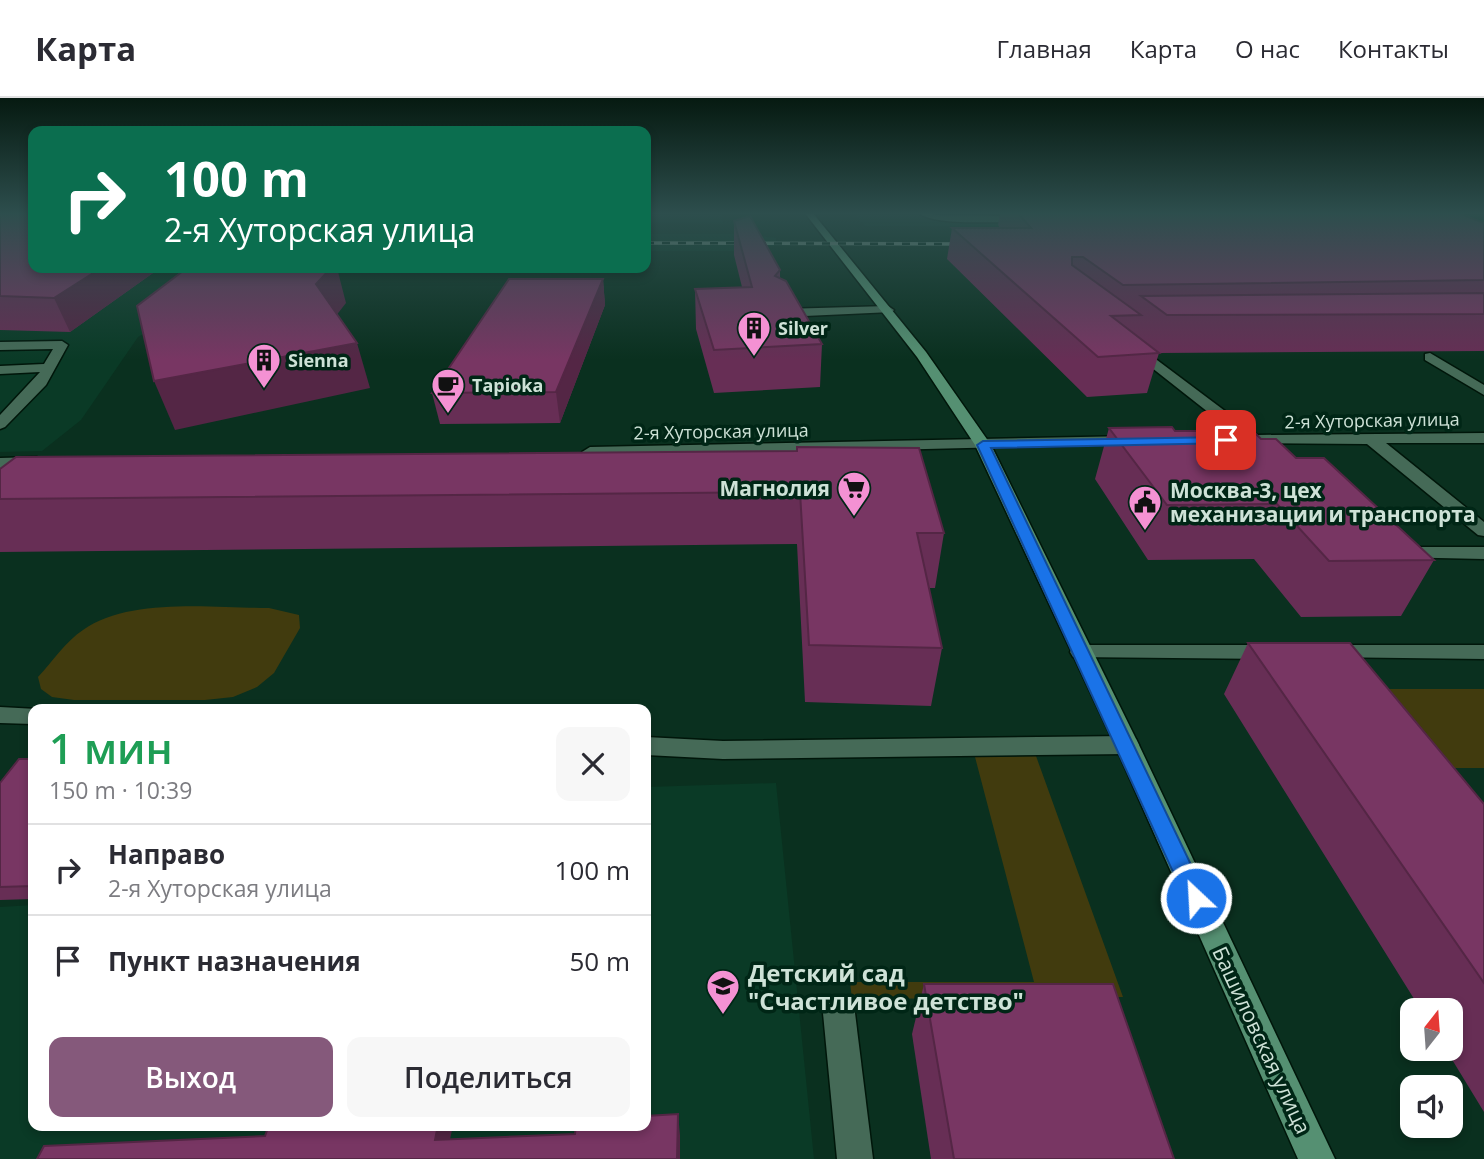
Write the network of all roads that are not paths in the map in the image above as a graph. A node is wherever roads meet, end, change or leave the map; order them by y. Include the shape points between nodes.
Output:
1 (849, 262) edge
2 (888, 310) junction
3 (783, 313) edge
4 (1118, 335) edge
5 (0, 346) edge
6 (1430, 357) edge
7 (48, 368) junction
8 (0, 370) edge
9 (1484, 391) edge
10 (0, 424) edge
11 (1484, 438) edge
12 (1371, 439) junction
13 (1226, 440) edge
14 (1253, 440) junction
15 (1145, 441) edge
16 (983, 445) junction
17 (568, 453) edge
18 (60, 462) edge
19 (0, 463) edge
20 (1484, 531) edge
21 (1381, 553) edge
22 (1484, 553) edge
23 (1081, 652) junction
24 (1287, 652) edge
25 (1484, 652) edge
26 (1343, 673) edge
27 (0, 715) edge
28 (28, 716) edge
29 (1126, 745) junction
30 (651, 746) edge
31 (839, 1013) dead end
32 (855, 1159) edge
33 (1317, 1159) edge

1 - 2 main road, Башиловская улица
2 - 3 street
2 - 16 main road, Башиловская улица
4 - 14 street
5 - 7 street via 62,345
6 - 9 street
7 - 8 street
7 - 10 street via 41,382
11 - 12 street, 2-я Хуторская улица
12 - 14 street, 2-я Хуторская улица
12 - 20 street
13 - 14 street, 2-я Хуторская улица
15 - 16 street, 2-я Хуторская улица
16 - 17 street, 2-я Хуторская улица
16 - 23 main road, Башиловская улица
18 - 19 street
21 - 22 street
23 - 24 street
23 - 29 main road, Башиловская улица
25 - 26 street via 1320,652
27 - 28 street
29 - 30 street via 723,750
29 - 33 main road, Башиловская улица
31 - 32 street

